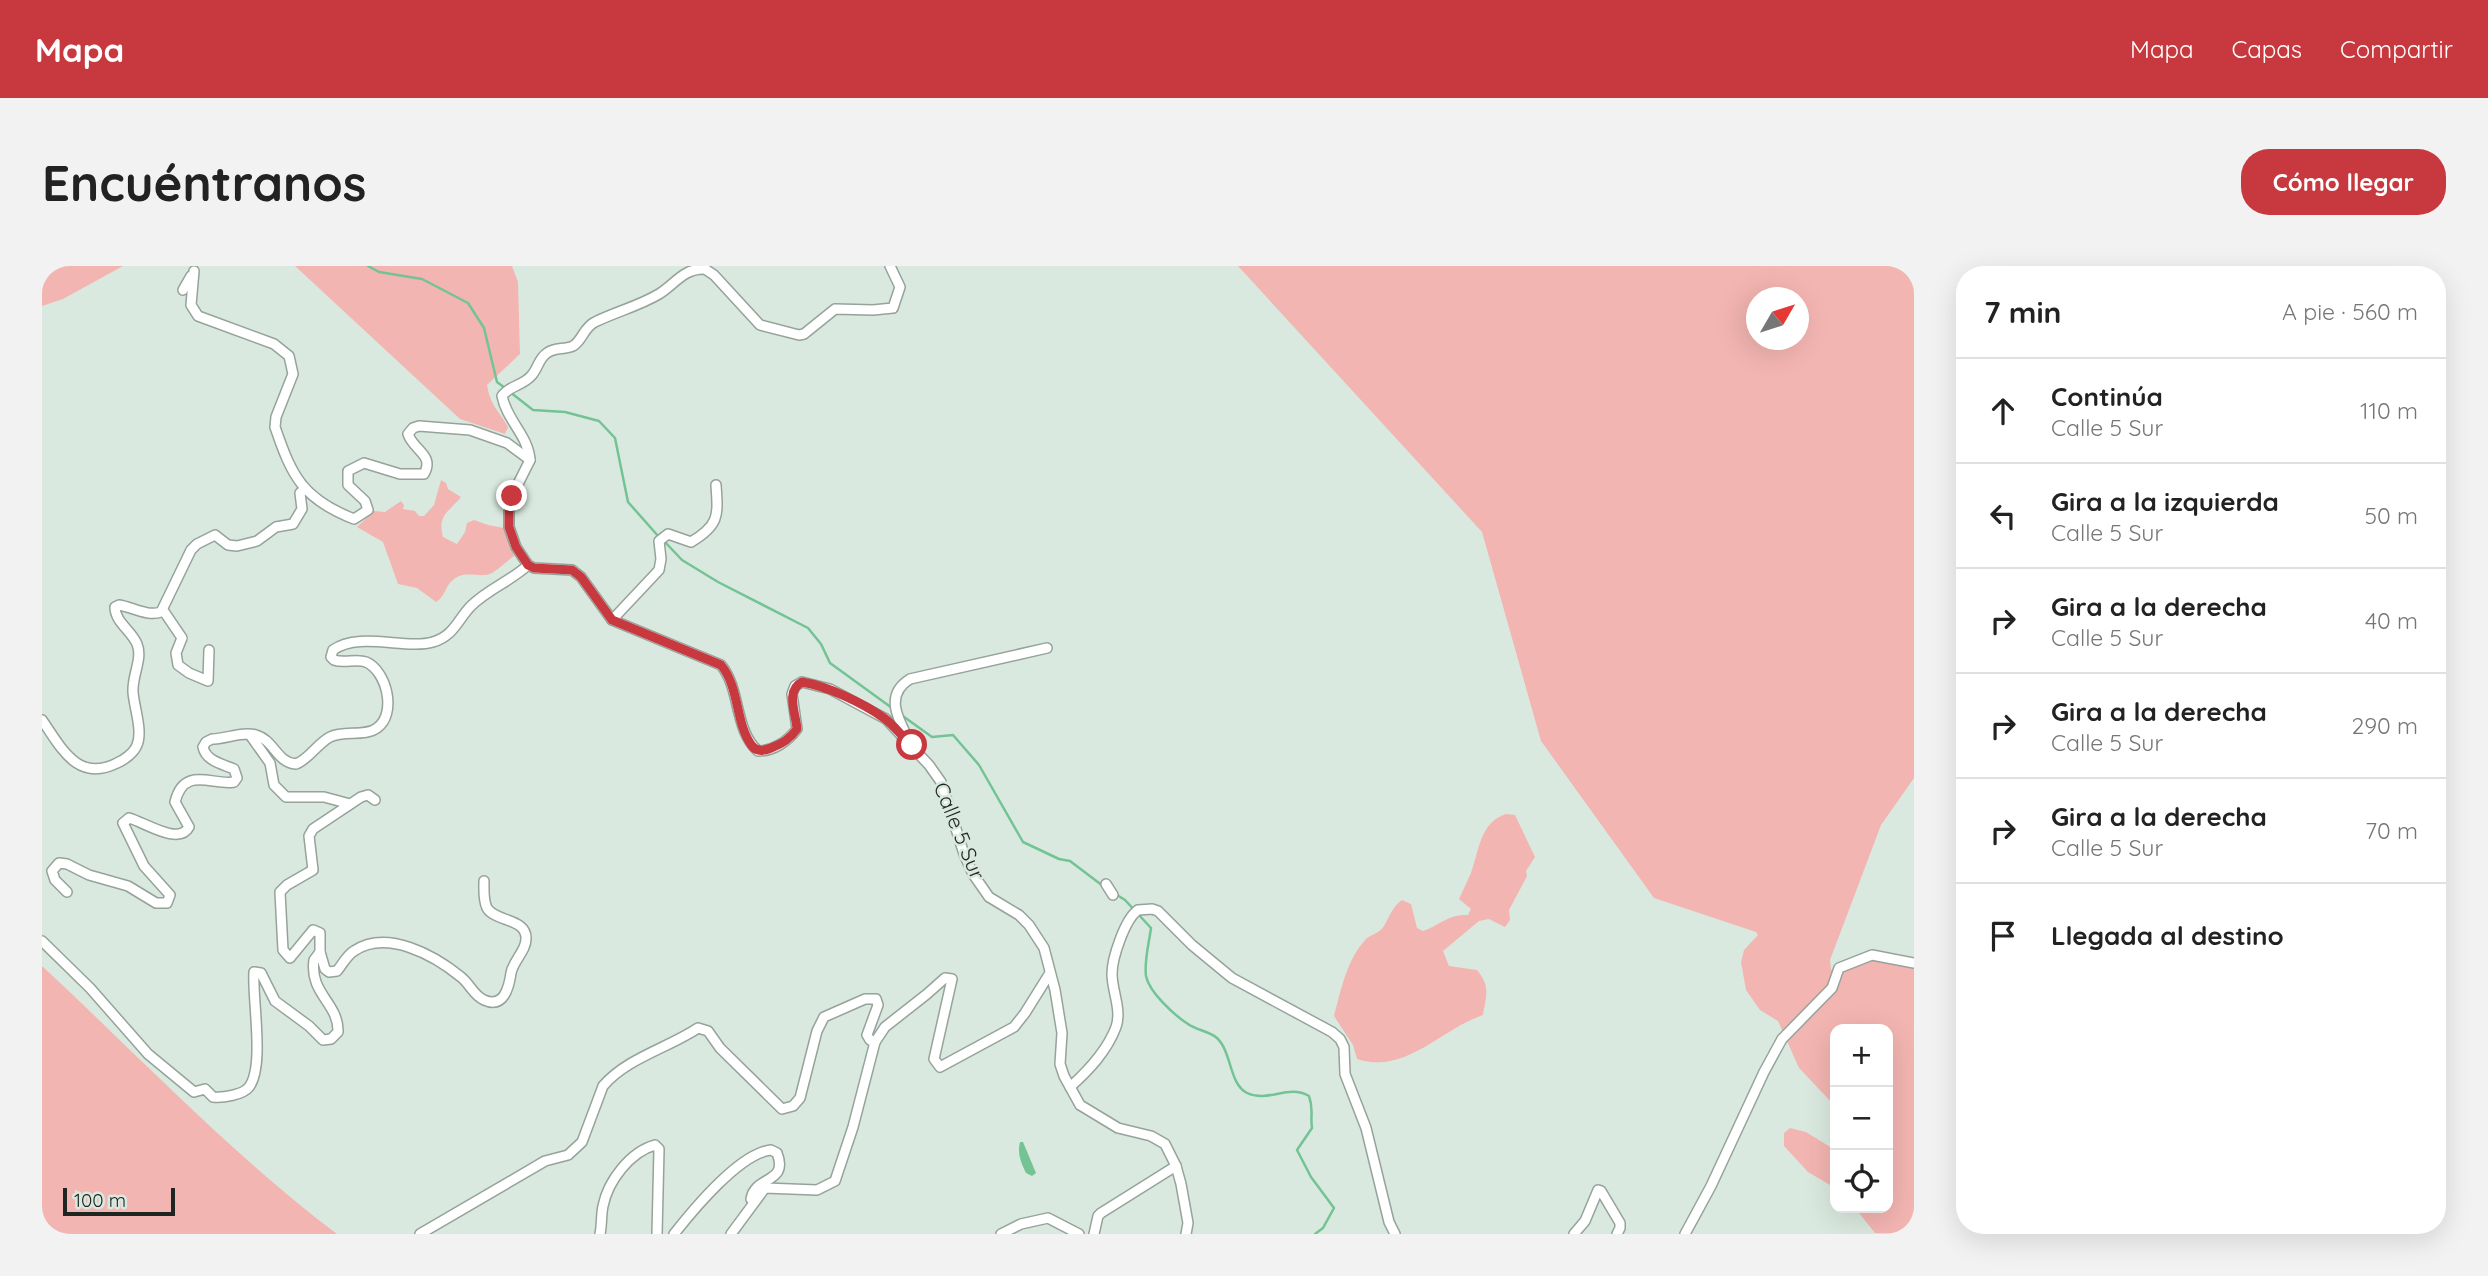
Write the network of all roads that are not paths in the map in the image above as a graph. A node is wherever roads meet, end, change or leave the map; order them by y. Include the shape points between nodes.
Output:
1 (890, 266) edge
2 (183, 290) dead end
3 (530, 460) junction
4 (716, 485) dead end
5 (305, 489) junction
6 (528, 565) junction
7 (163, 610) junction
8 (612, 620) junction
9 (1047, 648) dead end
10 (209, 650) dead end
11 (42, 720) edge
12 (250, 735) junction
13 (912, 745) junction
14 (374, 800) dead end
15 (349, 804) junction
16 (484, 881) dead end
17 (1106, 884) dead end
18 (66, 892) dead end
19 (1113, 895) dead end
20 (42, 941) edge
21 (320, 952) junction
22 (1914, 963) edge
23 (1050, 973) junction
24 (875, 1042) junction
25 (1070, 1087) junction
26 (1176, 1166) junction
27 (754, 1201) junction
28 (420, 1234) edge
29 (600, 1234) edge
30 (657, 1234) edge
31 (674, 1234) edge
32 (731, 1234) edge
33 (1002, 1234) edge
34 (1079, 1234) edge
35 (1094, 1234) edge
36 (1186, 1234) edge
37 (1395, 1234) edge
38 (1574, 1234) edge
39 (1617, 1234) edge
40 (1685, 1234) edge

1 - 3 street via 900,287 893,308 835,309 799,335 760,325 705,269 686,272 657,295 592,323 574,345 546,353 533,375 502,396 504,408 529,447
2 - 5 street via 194,271 191,305 198,317 274,344 289,356 293,374 275,427 290,467
3 - 5 street via 507,443 470,430 419,426 408,434 428,458 424,474 400,474 364,463 348,471 348,485 368,510 354,519 334,511
3 - 6 street via 509,512 516,547
4 - 8 street via 715,521 691,542 668,534 660,539 659,570
5 - 7 street via 300,493 302,509 293,524 237,546 215,535 197,544
6 - 8 street via 572,570
6 - 12 street via 470,607 451,634 435,642 359,642 333,650 334,660 366,662 381,678 388,695 387,712 375,730 334,735 296,764 283,760 269,742
7 - 10 street via 182,638 176,653 178,665 208,681
7 - 11 street via 152,614 119,605 114,609 139,652 133,690 138,739 131,753 108,767 81,766 63,752
8 - 13 street, Calle 5 Sur via 721,665 729,675 742,723 758,751 789,740 797,729 792,694 802,682 830,689 876,713
9 - 13 street via 910,679 898,689 893,705
12 - 15 street via 270,763 274,785 286,797 324,797
12 - 18 street via 204,744 208,757 234,769 237,778 229,783 195,780 183,787 175,802 189,827 186,833 160,831 129,818 123,821 144,866 170,895 167,903 156,903 128,886 59,863 52,871
13 - 23 street, Calle 5 Sur via 940,782 973,874 989,897 1029,925 1044,948
14 - 15 street via 368,795
15 - 21 street via 313,829 309,836 313,870 280,892 283,950 290,958 313,930 320,933
16 - 21 street via 488,909 519,925 527,939 512,969 510,986 497,1002 474,994 460,976 414,948 392,942 366,944 351,952 337,971 329,972
17 - 19 street
20 - 21 street via 148,1054 194,1092 205,1089 219,1098 245,1092 251,1086 258,1030 254,972 261,973 275,1001 323,1040 338,1032 338,1022 314,979 314,960
22 - 40 street via 1872,955 1839,968 1832,988 1782,1039
23 - 24 street via 1014,1027 940,1067 934,1059 952,979 948,976 885,1027
23 - 25 street, Calle 5 Sur via 1062,1033 1061,1070
24 - 27 street via 835,1181 817,1190 767,1188
24 - 28 street via 867,1035 876,999 828,1014 817,1031 800,1097 793,1106 782,1109 708,1031 698,1028 609,1079 582,1142 568,1155 545,1161
25 - 26 street via 1080,1105 1107,1122 1163,1142
25 - 37 street via 1092,1066 1117,1024 1113,965 1126,923 1136,911 1158,911 1232,978 1340,1039 1345,1074 1366,1128
26 - 35 street via 1101,1213
26 - 36 street via 1188,1223
27 - 31 street via 752,1192 780,1169 778,1153 771,1150 740,1164
27 - 32 street
29 - 30 street via 609,1188 625,1164 641,1149 654,1145 659,1149
33 - 34 street via 1048,1218
38 - 39 street via 1598,1190 1620,1223

